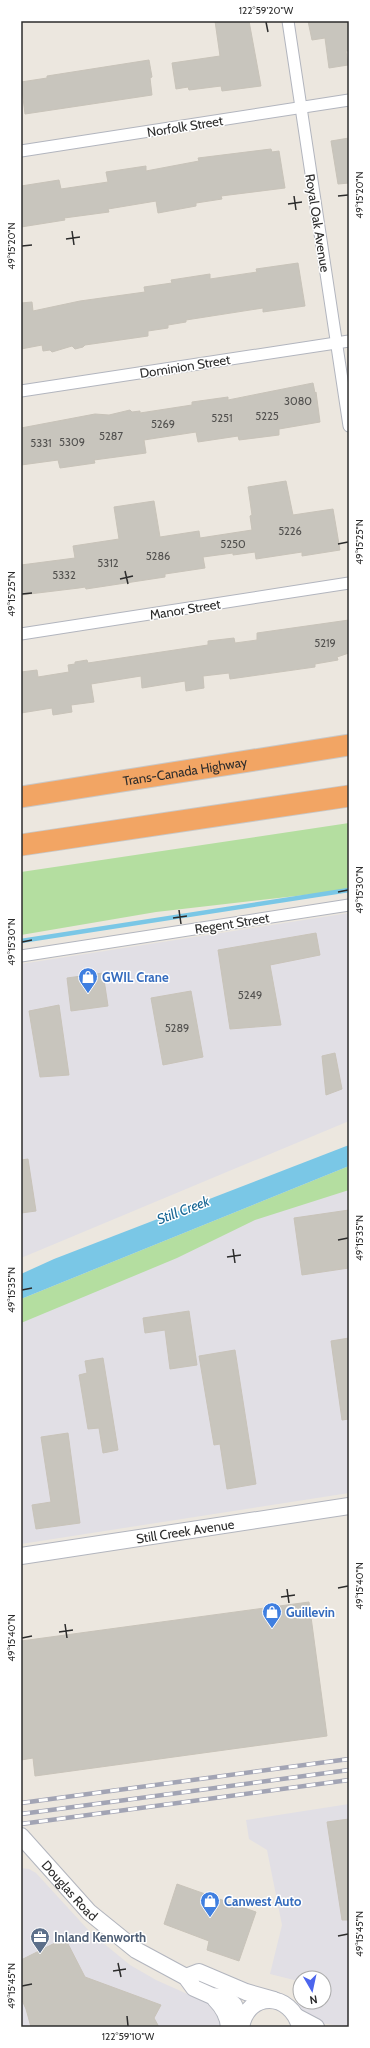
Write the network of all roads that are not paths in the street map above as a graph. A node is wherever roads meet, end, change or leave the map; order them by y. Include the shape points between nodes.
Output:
1 (288, 21) edge
2 (349, 100) edge
3 (301, 108) junction
4 (21, 151) edge
5 (349, 340) edge
6 (336, 342) junction
7 (21, 391) edge
8 (349, 426) edge
9 (349, 583) edge
10 (21, 634) edge
11 (349, 746) edge
12 (349, 796) edge
13 (21, 797) edge
14 (21, 845) edge
15 (349, 905) edge
16 (21, 956) edge
17 (349, 1506) edge
18 (21, 1556) edge
19 (24, 1844) edge
20 (186, 1977) junction
21 (274, 2000) junction
22 (298, 2022) edge
23 (237, 2025) edge
24 (316, 2027) edge

1 - 3 street, Royal Oak Avenue
2 - 3 street, Norfolk Street
3 - 4 street, Norfolk Street
3 - 6 street, Royal Oak Avenue
5 - 6 street, Dominion Street
6 - 7 street, Dominion Street
6 - 8 street, Royal Oak Avenue
9 - 10 street, Manor Street
11 - 13 highway, Trans-Canada Highway
12 - 14 highway
15 - 16 street, Regent Street
17 - 18 street, Still Creek Avenue
19 - 20 street, Douglas Road via 89,1912 136,1950
20 - 21 street via 199,1972 246,1992
20 - 23 street, Douglas Road via 194,1988 212,1996
21 - 22 street via 292,2009
21 - 23 street via 264,2000 255,2004
22 - 24 street

